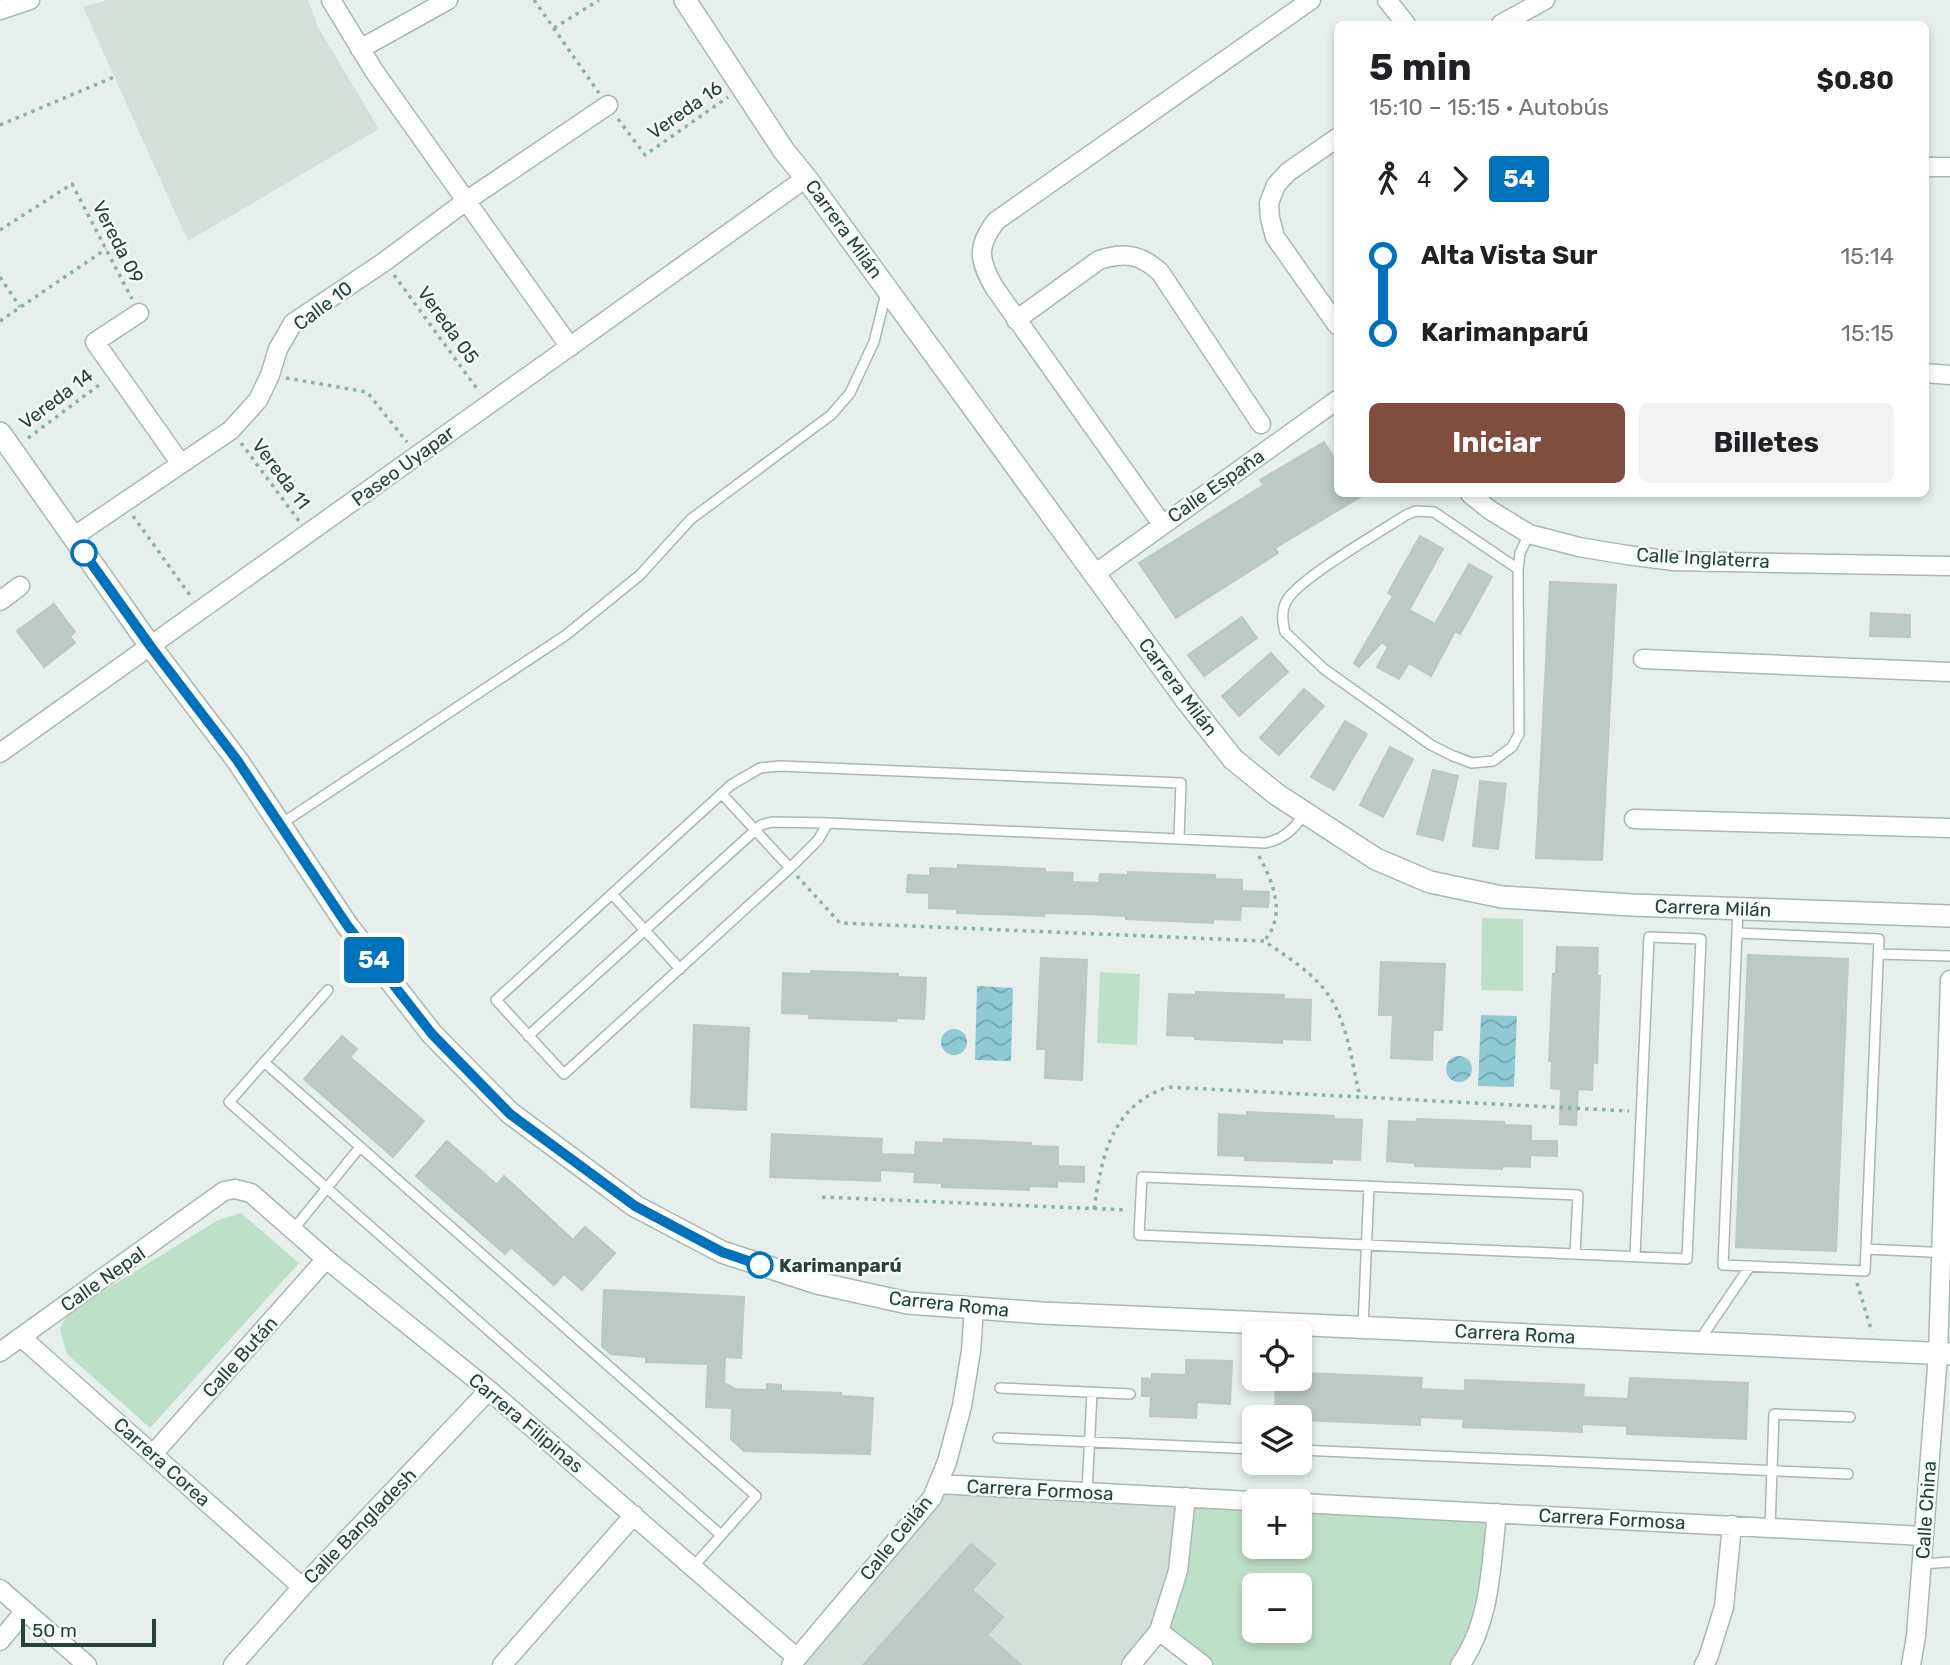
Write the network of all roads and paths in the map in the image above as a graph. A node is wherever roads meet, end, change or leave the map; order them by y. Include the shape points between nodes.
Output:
1 (30, 0) edge
2 (331, 0) edge
3 (448, 0) edge
4 (534, 0) edge
5 (599, 0) edge
6 (685, 0) edge
7 (1311, 0) edge
8 (1545, 0) edge
9 (1395, 3) edge
10 (0, 10) edge
11 (1404, 21) edge
12 (1506, 21) edge
13 (554, 28) junction
14 (360, 49) junction
15 (114, 77) dead end
16 (741, 87) junction
17 (608, 105) junction
18 (0, 125) edge
19 (1334, 140) edge
20 (1929, 167) edge
21 (1950, 167) edge
22 (806, 178) junction
23 (466, 201) junction
24 (0, 230) edge
25 (106, 249) junction
26 (384, 262) junction
27 (0, 277) edge
28 (887, 288) junction
29 (20, 307) junction
30 (139, 313) joint
31 (1016, 320) junction
32 (0, 321) edge
33 (1334, 321) edge
34 (570, 347) junction
35 (116, 372) junction
36 (1929, 373) edge
37 (1950, 374) edge
38 (270, 375) junction
39 (1334, 402) edge
40 (489, 405) junction
41 (1261, 424) dead end
42 (231, 430) junction
43 (6, 442) edge
44 (416, 454) junction
45 (181, 464) junction
46 (1474, 497) edge
47 (124, 502) junction
48 (1162, 524) junction
49 (309, 534) junction
50 (1529, 534) junction
51 (73, 537) junction
52 (1950, 566) edge
53 (1518, 569) junction
54 (1096, 573) junction
55 (20, 586) dead end
56 (0, 601) edge
57 (201, 611) junction
58 (151, 647) junction
59 (1643, 659) dead end
60 (1950, 672) edge
61 (0, 753) edge
62 (722, 794) junction
63 (1306, 814) junction
64 (1634, 820) dead end
65 (828, 823) junction
66 (280, 825) junction
67 (1950, 828) edge
68 (755, 829) junction
69 (1179, 838) junction
70 (1252, 842) junction
71 (790, 868) junction
72 (612, 894) junction
73 (1738, 909) junction
74 (1950, 916) edge
75 (644, 930) junction
76 (1737, 933) junction
77 (1264, 941) junction
78 (1879, 954) junction
79 (1950, 956) edge
80 (680, 969) junction
81 (1950, 980) edge
82 (328, 990) dead end
83 (1950, 1005) edge
84 (528, 1036) junction
85 (264, 1062) junction
86 (1360, 1097) junction
87 (1642, 1112) junction
88 (360, 1147) junction
89 (1370, 1186) junction
90 (327, 1188) junction
91 (251, 1193) joint
92 (822, 1197) dead end
93 (1094, 1209) junction
94 (1140, 1211) junction
95 (293, 1230) junction
96 (1366, 1245) junction
97 (1866, 1249) junction
98 (1945, 1253) edge
99 (1575, 1254) junction
100 (1636, 1256) junction
101 (326, 1259) junction
102 (1750, 1266) junction
103 (1859, 1290) dead end
104 (974, 1308) junction
105 (1866, 1314) dead end
106 (1363, 1327) junction
107 (21, 1337) junction
108 (1698, 1343) junction
109 (0, 1352) edge
110 (1944, 1354) edge
111 (1000, 1388) dead end
112 (489, 1390) junction
113 (1091, 1392) junction
114 (1130, 1394) dead end
115 (1850, 1417) dead end
116 (998, 1438) dead end
117 (1089, 1442) junction
118 (1242, 1448) edge
119 (1312, 1451) edge
120 (153, 1454) junction
121 (1772, 1470) junction
122 (1848, 1474) dead end
123 (937, 1484) junction
124 (1087, 1492) junction
125 (1186, 1497) junction
126 (1242, 1500) edge
127 (1312, 1504) edge
128 (1497, 1513) junction
129 (634, 1515) junction
130 (1732, 1525) junction
131 (1770, 1527) junction
132 (721, 1535) junction
133 (1923, 1536) junction
134 (1950, 1562) edge
135 (1922, 1564) junction
136 (693, 1567) junction
137 (302, 1587) junction
138 (0, 1589) edge
139 (24, 1612) junction
140 (1159, 1631) junction
141 (0, 1641) edge
142 (794, 1662) edge
143 (87, 1665) edge
144 (233, 1665) edge
145 (502, 1665) edge
146 (1130, 1665) edge
147 (1203, 1665) edge
148 (1460, 1665) edge
149 (1704, 1665) edge
150 (1911, 1665) edge

1 - 10 street
2 - 14 street
3 - 14 street
4 - 13 path
5 - 13 path
6 - 16 street, Carrera Milán
7 - 31 street via 996,221 986,233 982,265
8 - 12 street
9 - 11 street
13 - 17 path
14 - 23 street
15 - 18 path
16 - 17 path, Vereda 16 via 645,155
16 - 22 street, Carrera Milán
17 - 23 street, Calle 10
19 - 33 street via 1288,172 1269,203 1275,237
20 - 21 street
22 - 28 street, Carrera Milán
22 - 34 street, Paseo Uyapar
23 - 26 street, Calle 10
23 - 34 street
24 - 25 path, Vereda 09 via 72,184
25 - 29 path
25 - 30 path, Vereda 09
26 - 38 street, Calle 10 via 293,323
26 - 40 path, Vereda 05
27 - 29 path
28 - 54 street, Carrera Milán
28 - 66 lane via 874,342 850,393 831,415 691,519 640,575 566,635
29 - 32 path
30 - 35 street via 95,342
31 - 41 street via 1099,260 1130,256 1147,261 1160,272
31 - 48 street
34 - 40 street, Paseo Uyapar
35 - 43 path, Vereda 14
35 - 45 street
36 - 37 street
38 - 42 street, Calle 10 via 258,400
38 - 44 path via 367,392
39 - 48 street, Calle España
40 - 44 street, Paseo Uyapar
42 - 45 street, Calle 10
42 - 49 path, Vereda 11
43 - 51 street, Carrera Roma
44 - 49 street, Paseo Uyapar
45 - 47 street, Calle 10
46 - 50 street, Calle Inglaterra
47 - 51 street, Calle 10
47 - 57 path
48 - 54 street, Calle España
49 - 57 street, Paseo Uyapar
50 - 52 street, Calle Inglaterra via 1674,561
50 - 53 lane
51 - 58 street, Carrera Roma
53 - 53 lane via 1434,512 1416,511 1298,586 1285,603 1285,632 1324,669 1430,745 1472,763 1493,761 1512,747 1519,734
54 - 63 street, Carrera Milán via 1233,759
55 - 56 street
57 - 58 street, Paseo Uyapar
58 - 61 street, Paseo Uyapar
58 - 66 street, Carrera Roma
59 - 60 street
62 - 68 lane
62 - 69 lane via 750,773 769,766 1181,783
62 - 72 lane
63 - 70 lane via 1281,839
63 - 73 street, Carrera Milán via 1376,859 1430,882 1502,897
64 - 67 street
65 - 68 lane via 772,822
65 - 69 lane
65 - 71 lane
66 - 104 street, Carrera Roma via 347,925 432,1034 510,1114 635,1206 722,1252 817,1283 908,1303
68 - 71 lane
68 - 75 lane
69 - 70 lane
70 - 77 path via 1275,890 1275,923
71 - 77 path via 840,923
71 - 80 lane
72 - 75 lane
72 - 84 lane via 496,1000
73 - 74 street, Carrera Milán
73 - 76 lane
75 - 80 lane
75 - 84 lane
76 - 78 lane via 1879,939
76 - 102 lane via 1723,1265
77 - 86 path via 1304,970 1327,994 1344,1030
78 - 79 lane
78 - 97 lane
80 - 84 lane via 564,1074
81 - 83 street, Calle China
82 - 85 lane
83 - 98 street, Calle China
85 - 88 lane
85 - 90 lane via 229,1101
86 - 87 path
86 - 93 path via 1168,1087 1156,1092 1111,1134
87 - 100 lane
87 - 100 lane via 1649,937 1701,939 1687,1259
88 - 90 lane
88 - 132 lane via 756,1496
89 - 94 lane via 1142,1177
89 - 96 lane
89 - 99 lane via 1578,1195
90 - 95 lane
90 - 132 lane
91 - 95 street, Carrera Filipinas
91 - 107 street, Calle Nepal via 224,1191
92 - 93 path
93 - 94 path
94 - 96 lane via 1139,1235
95 - 101 street, Carrera Filipinas
96 - 99 lane
96 - 106 lane
97 - 98 lane
97 - 102 lane via 1866,1271
98 - 110 street, Calle China
99 - 100 lane
101 - 112 street, Carrera Filipinas
101 - 120 street, Calle Bután
102 - 108 lane
103 - 105 path
104 - 106 street, Carrera Roma
104 - 123 street, Calle Ceilán via 962,1406
106 - 108 street, Carrera Roma
107 - 109 street, Calle Nepal
107 - 120 street, Carrera Corea
108 - 110 street, Carrera Roma
110 - 133 street, Calle China
111 - 113 lane
112 - 129 street, Carrera Filipinas
112 - 137 street, Calle Bangladesh
113 - 114 lane
113 - 117 lane
115 - 121 lane via 1774,1414
116 - 117 lane
117 - 118 lane
117 - 124 lane
119 - 121 lane
120 - 137 street, Carrera Corea
121 - 122 lane
121 - 131 lane
123 - 124 street, Carrera Formosa
123 - 142 street, Calle Ceilán via 932,1498
124 - 125 street, Carrera Formosa
125 - 126 street, Carrera Formosa
125 - 140 street via 1178,1571
127 - 128 street, Carrera Formosa
128 - 130 street, Carrera Formosa
128 - 148 street via 1480,1624
129 - 136 street, Carrera Filipinas
129 - 145 street
130 - 131 street, Carrera Formosa
130 - 149 street via 1724,1607
131 - 133 street, Carrera Formosa
132 - 136 lane
133 - 135 street, Calle China
134 - 135 lane
135 - 150 street, Calle China
136 - 142 street, Carrera Filipinas
137 - 144 street, Calle Bangladesh
138 - 139 street
139 - 141 street
139 - 143 street
140 - 146 street
140 - 147 street

